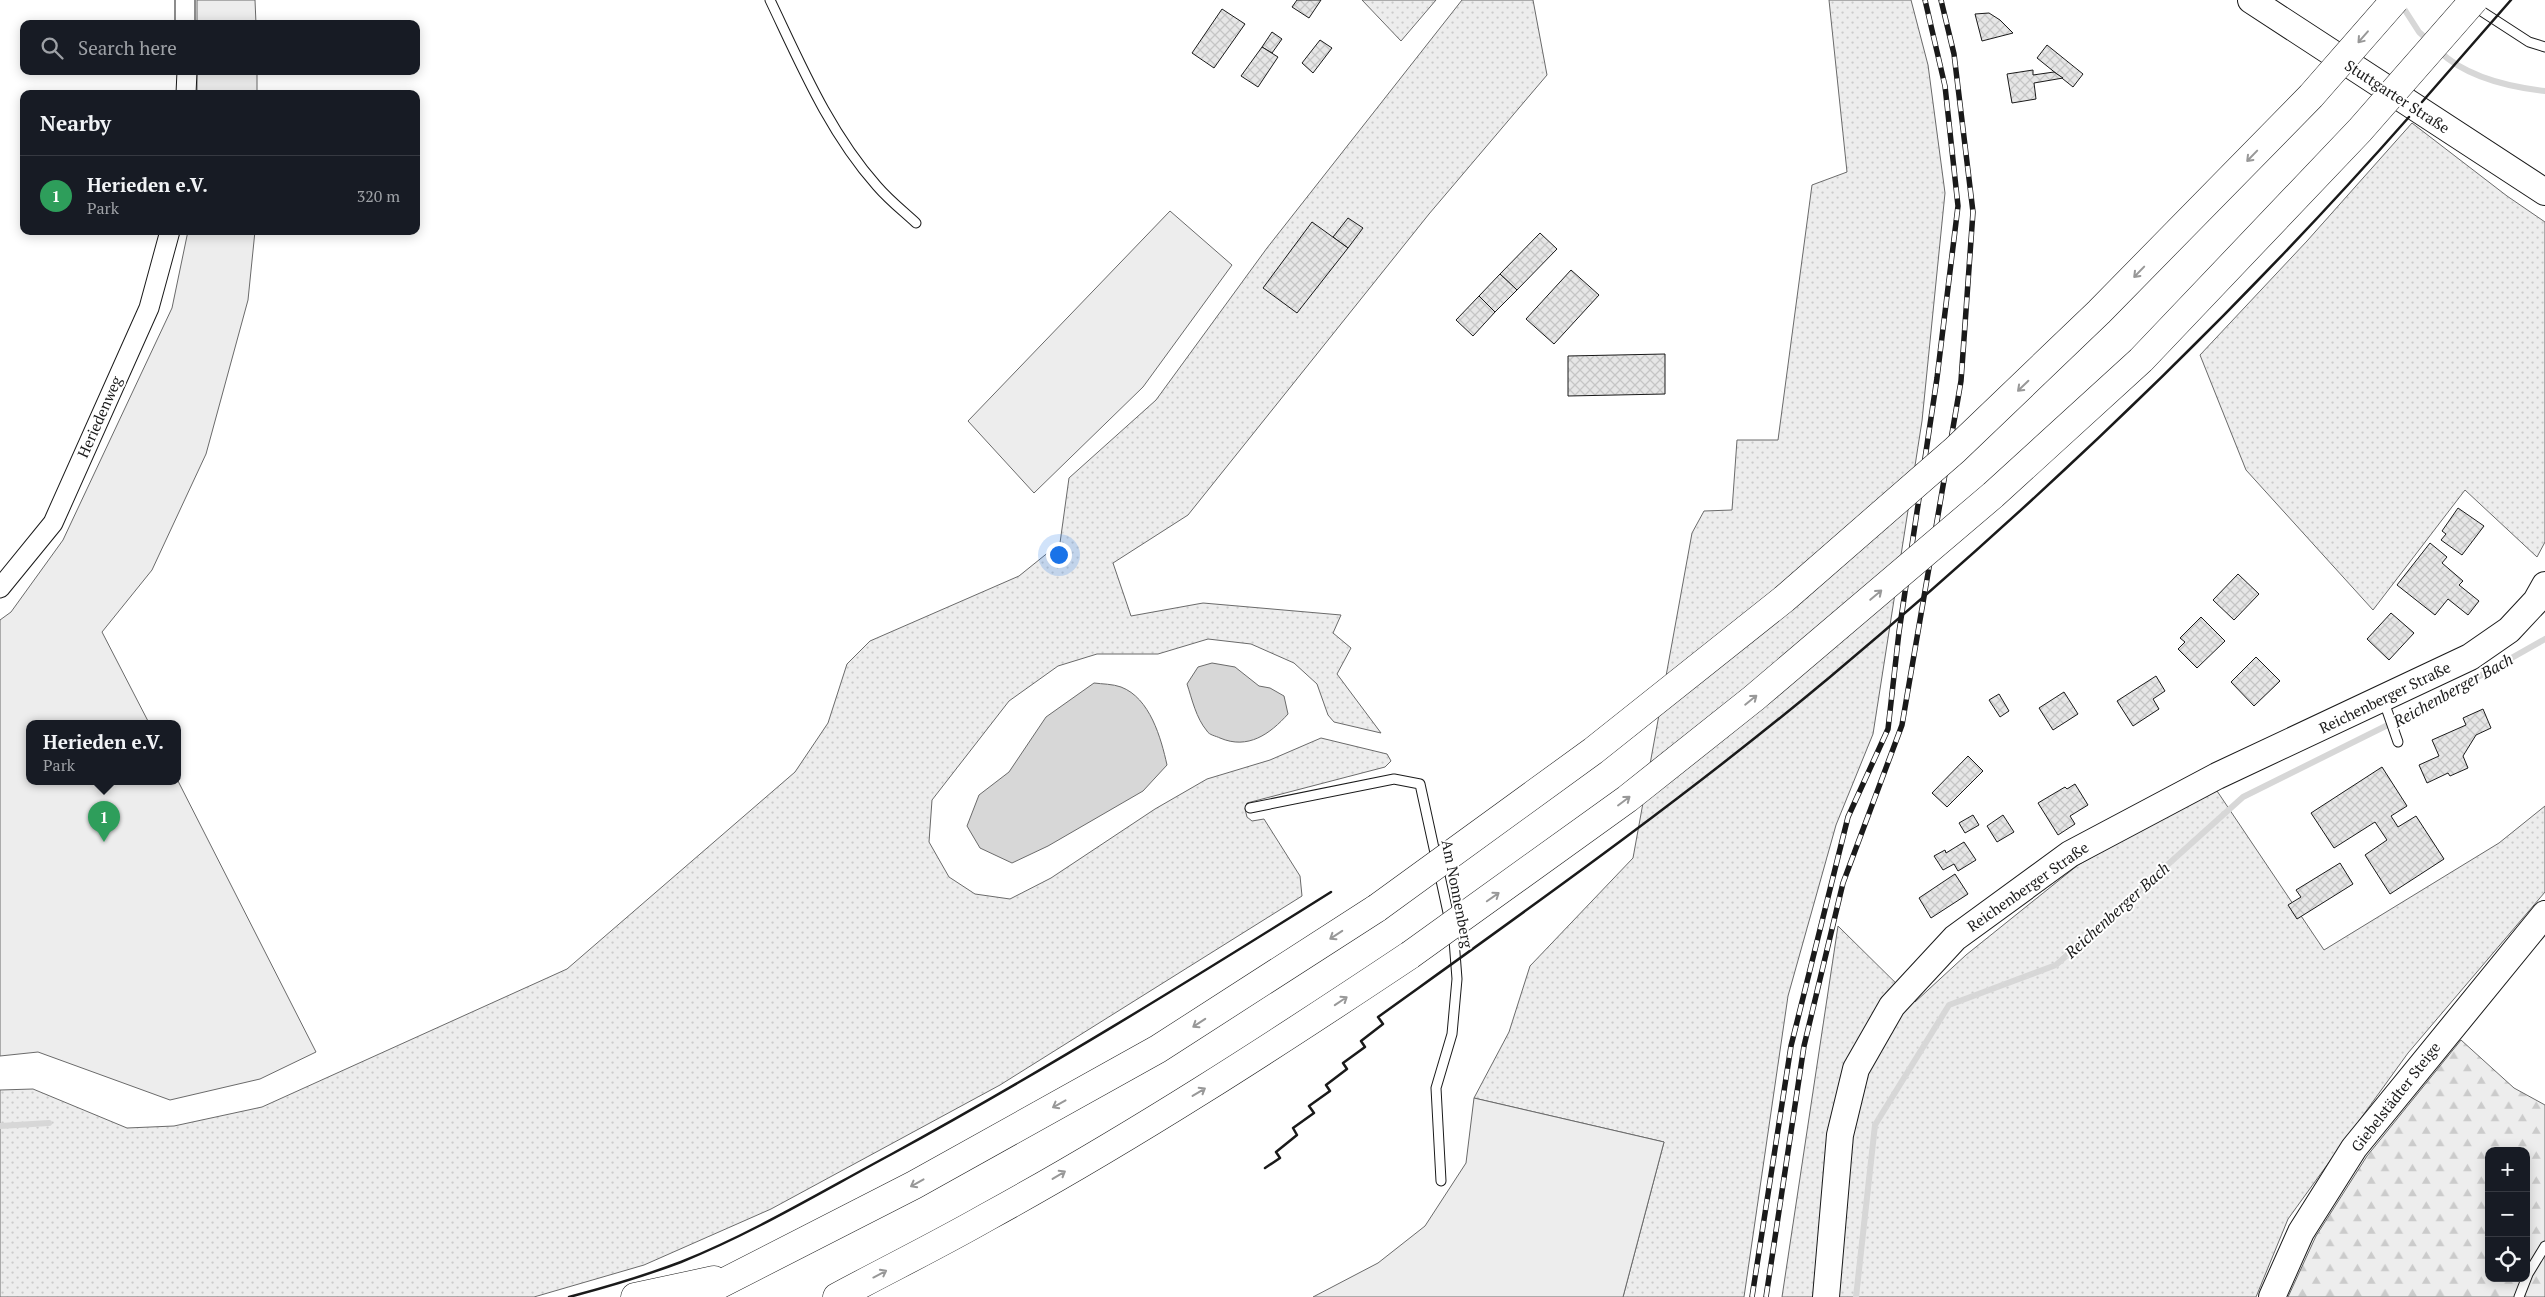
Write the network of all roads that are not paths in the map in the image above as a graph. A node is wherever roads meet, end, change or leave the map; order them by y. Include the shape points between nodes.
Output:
1 (185, 0) edge
2 (770, 0) edge
3 (2250, 0) edge
4 (2395, 0) edge
5 (2466, 0) edge
6 (2474, 0) edge
7 (186, 20) edge
8 (2545, 47) edge
9 (187, 75) edge
10 (186, 90) edge
11 (2545, 192) edge
12 (916, 223) dead end
13 (169, 235) edge
14 (2545, 585) edge
15 (0, 588) edge
16 (2384, 705) junction
17 (2397, 739) dead end
18 (1250, 808) dead end
19 (2545, 914) edge
20 (1441, 1181) dead end
21 (2545, 1246) edge
22 (744, 1273) junction
23 (636, 1297) edge
24 (695, 1297) edge
25 (837, 1297) edge
26 (1826, 1297) edge
27 (2272, 1297) edge
28 (2519, 1297) edge

1 - 7 street
2 - 12 lane via 817,100 846,147 877,187
3 - 11 main road, Stuttgarter Straße
4 -> 22 highway, bridge via 2298,110 2099,312 1956,450 1784,599 1608,739 1376,908 1158,1049 914,1185
5 - 8 lane via 2529,42
25 -> 6 highway, bridge via 987,1218 1227,1076 1410,955 1627,799 1754,698 1993,495 2141,360 2360,130
9 - 10 street
13 - 15 street, Heriedenweg via 149,308 53,523
14 - 16 main road, Reichenberger Straße via 2536,602 2509,630 2470,657
16 - 17 lane
16 - 26 main road, Reichenberger Straße via 2217,776 2070,854 1955,938 1892,1006 1856,1069 1840,1136
18 - 20 lane, Am Nonnenberg via 1394,779 1420,784 1454,940 1457,979 1452,1034 1436,1088
19 - 27 main road, Giebelstädter Steige via 2354,1148 2301,1232
21 - 28 lane
22 - 23 highway
22 - 24 highway

